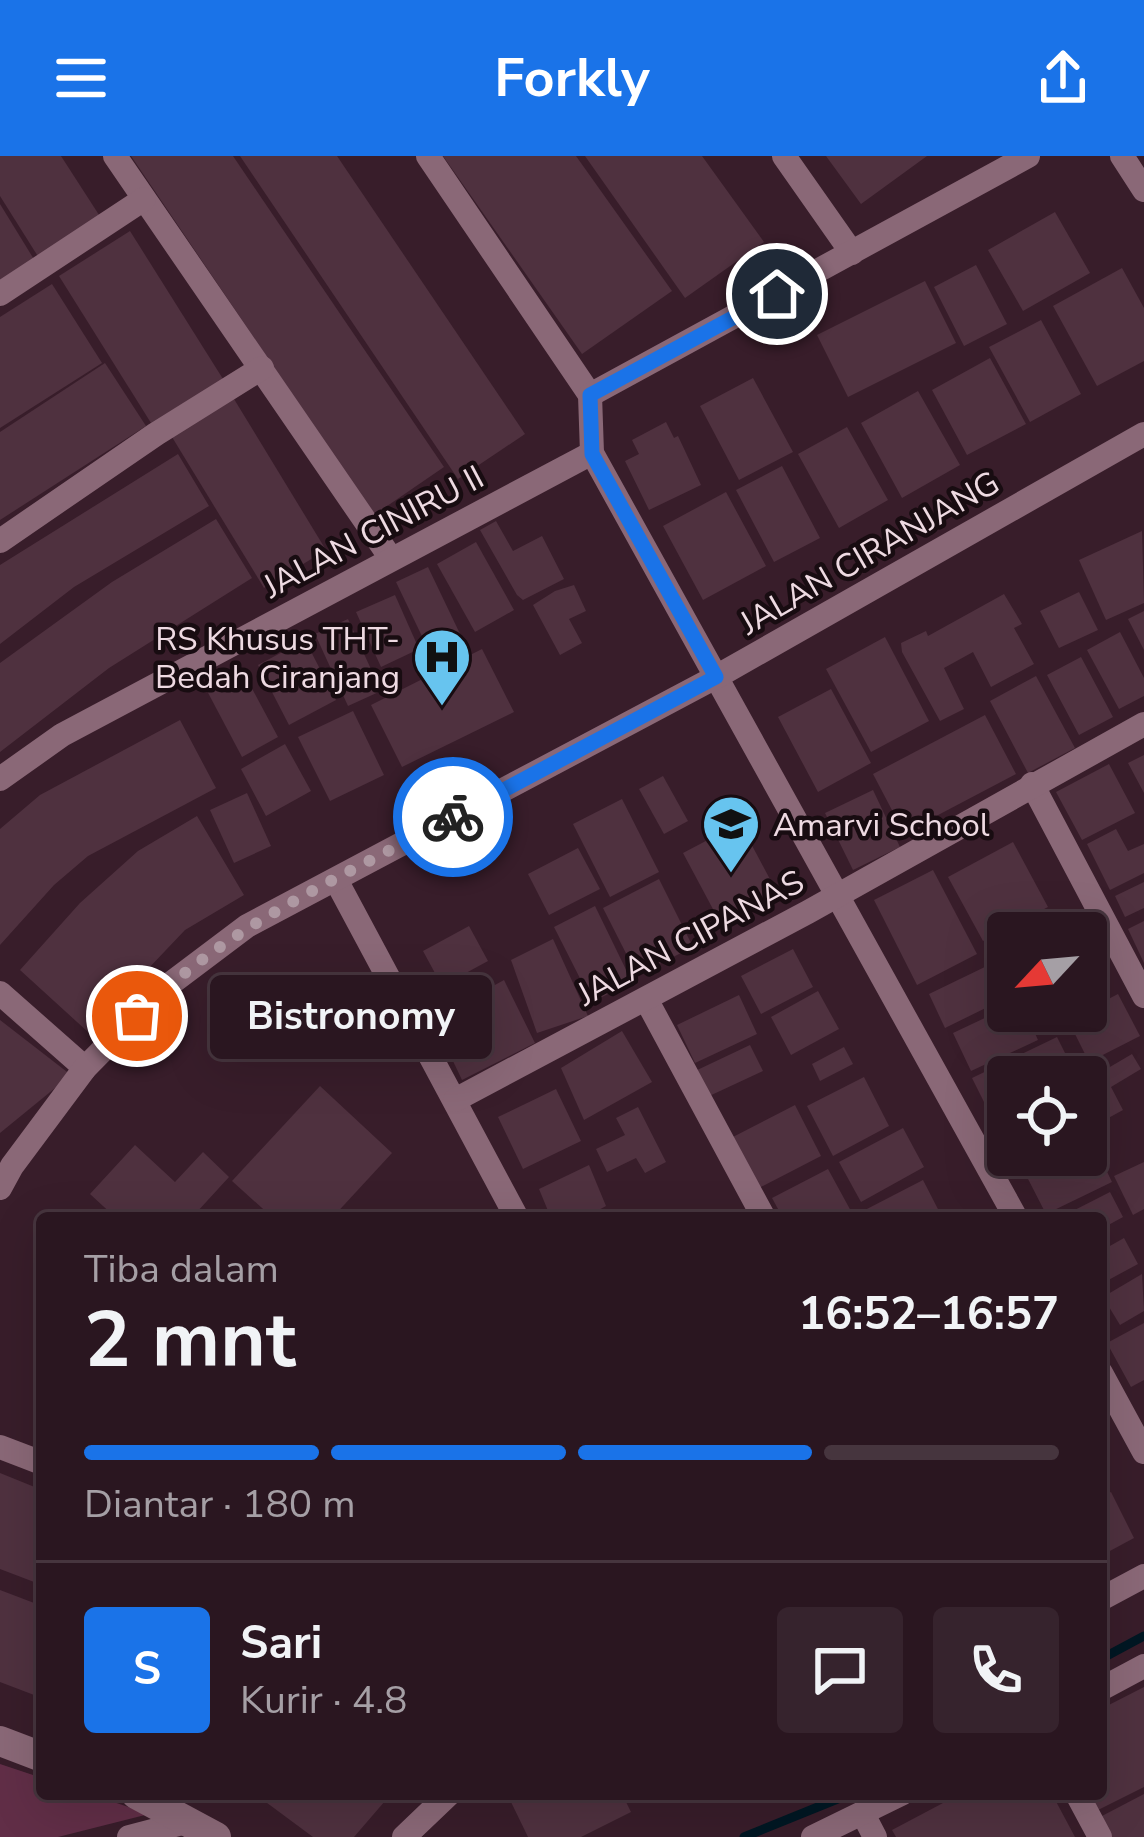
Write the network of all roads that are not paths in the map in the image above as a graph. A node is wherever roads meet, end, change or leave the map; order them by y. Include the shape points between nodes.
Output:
1 (116, 156) edge
2 (428, 156) edge
3 (784, 156) edge
4 (1028, 156) edge
5 (1122, 156) edge
6 (1144, 190) edge
7 (144, 199) junction
8 (852, 253) junction
9 (0, 294) edge
10 (262, 368) junction
11 (590, 395) junction
12 (1144, 434) edge
13 (592, 454) junction
14 (0, 541) edge
15 (390, 557) junction
16 (716, 677) junction
17 (1144, 724) edge
18 (0, 779) edge
19 (1032, 784) junction
20 (336, 880) junction
21 (839, 894) junction
22 (0, 993) edge
23 (1144, 996) edge
24 (646, 999) junction
25 (86, 1067) junction
26 (455, 1100) junction
27 (0, 1188) edge
28 (515, 1212) edge
29 (761, 1212) edge
30 (1013, 1212) edge
31 (1107, 1384) edge
32 (0, 1447) edge
33 (1144, 1452) edge
34 (36, 1461) edge
35 (1144, 1576) edge
36 (1107, 1596) edge
37 (1144, 1666) edge
38 (1107, 1686) edge
39 (0, 1741) edge
40 (36, 1755) edge
41 (147, 1800) edge
42 (443, 1800) edge
43 (890, 1800) edge
44 (1080, 1800) edge
45 (863, 1814) junction
46 (203, 1829) edge
47 (130, 1837) edge
48 (404, 1837) edge
49 (814, 1837) edge
50 (875, 1837) edge
51 (1100, 1837) edge

1 - 7 street
2 - 11 street
3 - 8 street
4 - 8 street
5 - 6 street
7 - 9 street
7 - 10 street
8 - 11 street
10 - 14 street
10 - 15 street
11 - 13 street
12 - 16 street, JALAN CIRANJANG
13 - 15 street, JALAN CINIRU II
13 - 16 street
15 - 18 street, JALAN CINIRU II via 62,735
16 - 20 street, JALAN CIRANJANG
16 - 21 street
17 - 19 street, JALAN CIPANAS
19 - 21 street, JALAN CIPANAS
19 - 23 street
20 - 25 street, JALAN CIRANJANG via 203,956
20 - 26 street
21 - 24 street, JALAN CIPANAS
21 - 30 street
22 - 25 street
24 - 26 street, JALAN CIPANAS
24 - 29 street
25 - 27 street, JALAN CIRANJANG
26 - 28 street
31 - 33 street
32 - 34 street
35 - 36 street
37 - 38 street
39 - 40 street
41 - 46 street
42 - 48 street
43 - 45 street
44 - 51 street
45 - 49 street
45 - 50 street
46 - 47 street

